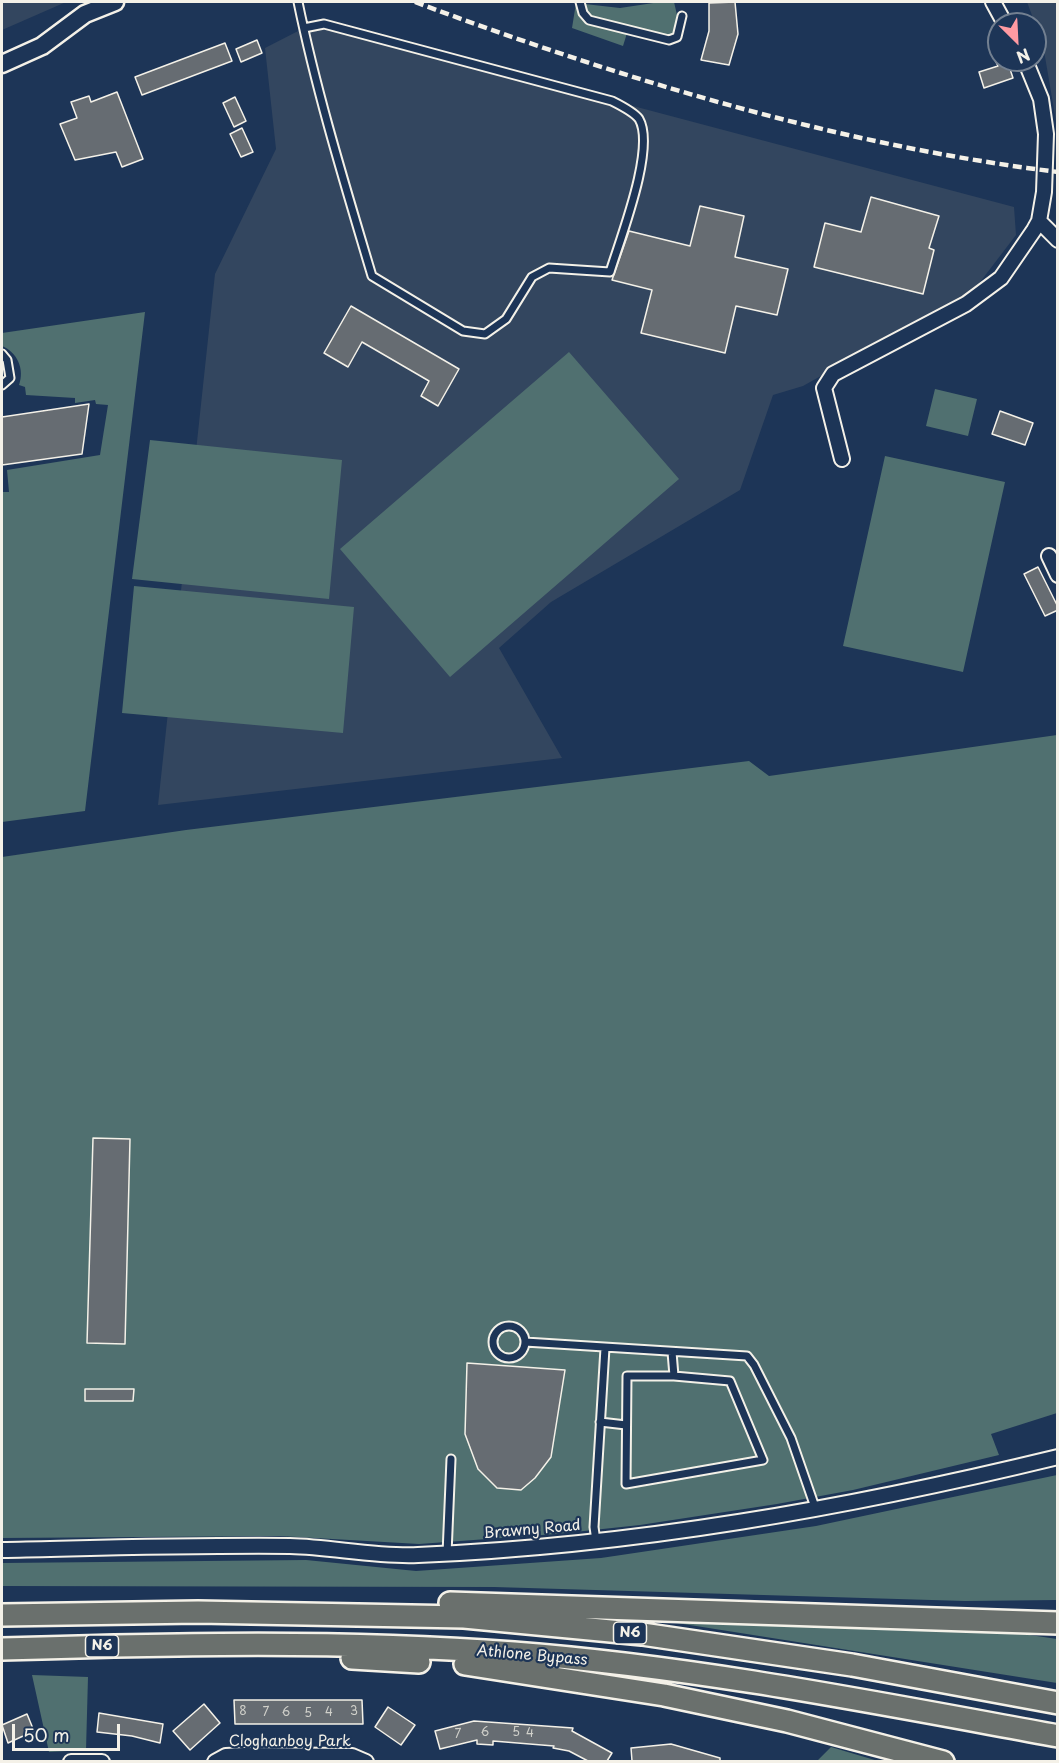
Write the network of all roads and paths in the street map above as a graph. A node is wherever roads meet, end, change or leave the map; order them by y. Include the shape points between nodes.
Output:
1 (115, 2) edge
2 (298, 2) edge
3 (580, 2) edge
4 (682, 16) dead end
5 (304, 28) junction
6 (2, 64) edge
7 (1029, 72) edge
8 (1040, 221) junction
9 (1058, 240) edge
10 (2, 354) edge
11 (2, 385) edge
12 (842, 459) dead end
13 (1049, 556) dead end
14 (1058, 575) edge
15 (525, 1342) junction
16 (605, 1348) junction
17 (672, 1352) junction
18 (674, 1376) junction
19 (600, 1422) junction
20 (626, 1425) junction
21 (1058, 1457) edge
22 (451, 1459) dead end
23 (816, 1510) junction
24 (596, 1541) junction
25 (2, 1550) edge
26 (447, 1554) junction
27 (198, 1612) junction
28 (2, 1615) edge
29 (1058, 1623) edge
30 (202, 1643) junction
31 (2, 1649) edge
32 (1058, 1703) edge
33 (1058, 1736) edge
34 (71, 1761) edge
35 (102, 1761) edge
36 (215, 1761) edge
37 (366, 1761) edge
38 (943, 1761) edge

1 - 6 street via 85,14 42,46
2 - 5 lane
3 - 4 lane via 590,20 669,40 677,37
5 - 5 lane via 313,73 372,276 463,331 485,334 506,319 532,277 549,268 610,272 639,177 644,138 638,118 612,100 324,24
7 - 8 street via 1041,99 1046,134
8 - 9 street
8 - 12 street via 1001,278 966,304 833,374 824,387
10 - 11 lane via 10,371 10,378
13 - 14 street
15 - 15 lane via 521,1332 511,1327 499,1331 494,1340 498,1353 507,1358 518,1356
15 - 16 lane
16 - 17 lane
16 - 19 lane
17 - 18 lane
17 - 23 lane via 747,1356 791,1438
18 - 20 lane via 627,1376
18 - 20 lane via 730,1381 763,1460 626,1484
19 - 20 lane
19 - 24 lane
21 - 23 street, Brawny Road
22 - 26 lane
23 - 24 street, Brawny Road
24 - 26 street, Brawny Road
25 - 26 street, Brawny Road via 288,1546 393,1556
27 - 28 highway, N6
27 - 29 highway, N6 via 273,1603 444,1603
27 - 32 highway, N6 via 464,1617 642,1634 852,1665
30 - 31 highway, Athlone Bypass / N6
30 - 33 highway, Athlone Bypass / N6 via 382,1645 633,1665 803,1689
30 - 38 highway, N6 via 327,1657 495,1667 664,1695 788,1721
34 - 35 street
36 - 37 street, Cloghanboy Park via 244,1755 352,1756

